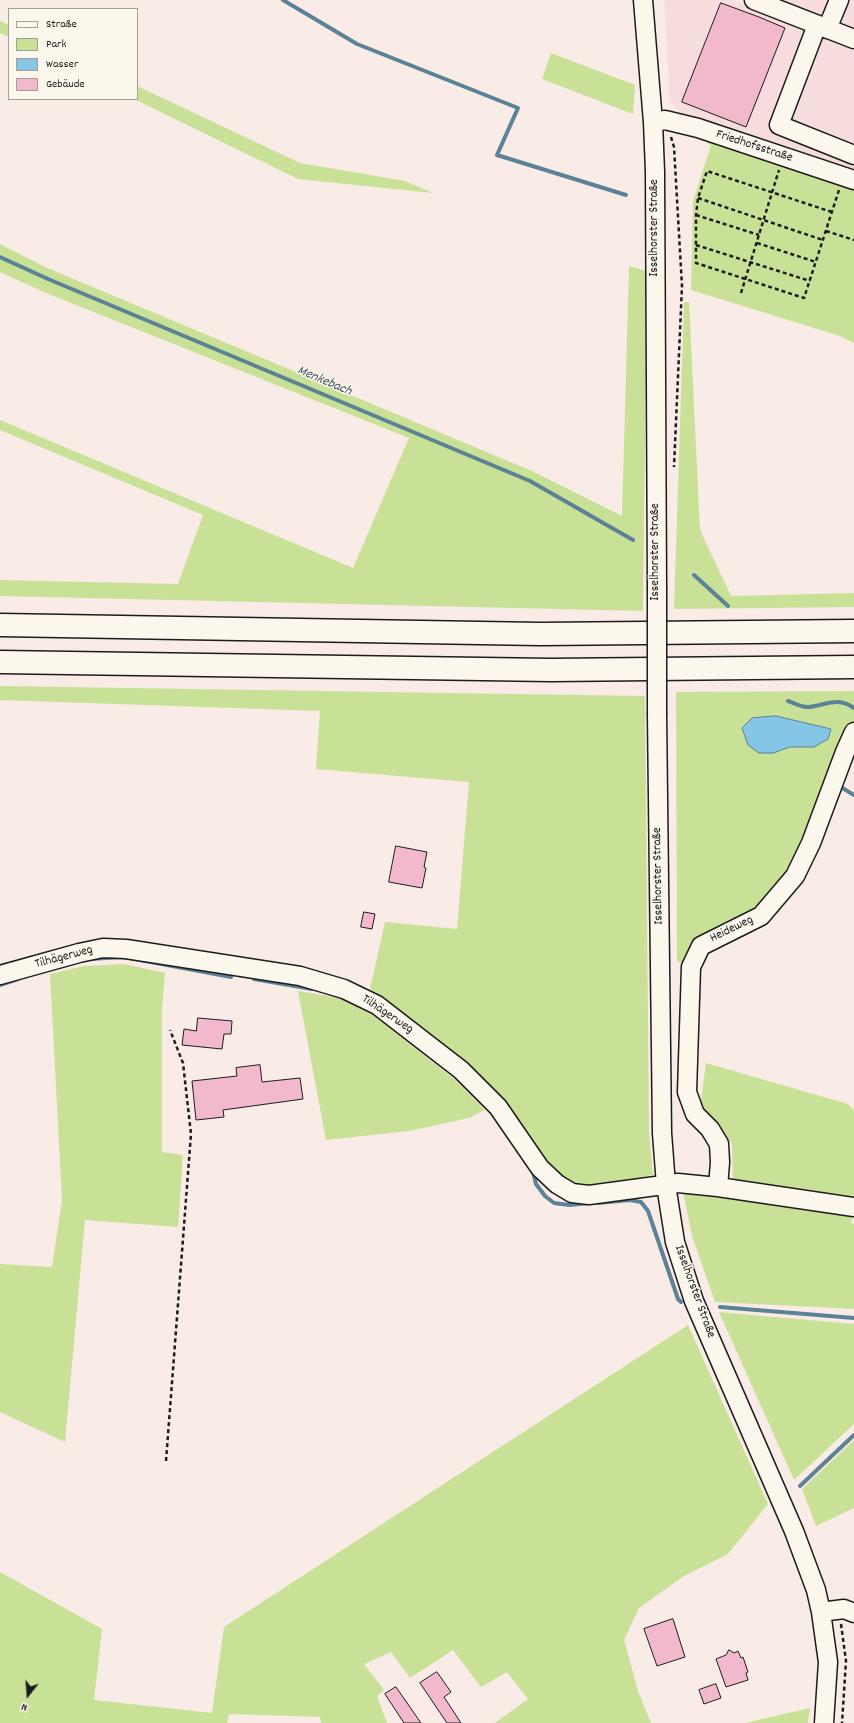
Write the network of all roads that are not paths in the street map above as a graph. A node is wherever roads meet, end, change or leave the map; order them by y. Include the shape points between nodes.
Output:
1 (643, 0) edge
2 (839, 0) edge
3 (758, 1) edge
4 (822, 27) junction
5 (854, 40) edge
6 (653, 122) junction
7 (854, 155) edge
8 (847, 184) edge
9 (0, 625) edge
10 (854, 631) edge
11 (0, 662) edge
12 (854, 667) edge
13 (854, 732) edge
14 (0, 975) edge
15 (666, 1185) junction
16 (718, 1187) junction
17 (854, 1207) edge
18 (821, 1612) junction
19 (854, 1613) edge
20 (824, 1723) edge

1 - 6 street, Isselhorster Straße
2 - 4 street
3 - 4 street
4 - 5 street
4 - 7 street via 778,126
6 - 8 street, Friedhofsstraße via 665,120 698,128 784,156
6 - 15 street, Isselhorster Straße, bridge via 661,1081
9 - 10 highway via 540,634
11 - 12 highway via 551,670
13 - 16 street, Heideweg via 795,876 761,916 701,946 691,967 687,1092 695,1114 710,1129 719,1144
14 - 15 street, Tilhägerweg via 103,948 126,949 300,976 344,989 377,1005 460,1070 498,1107 540,1168 557,1184 572,1193 589,1195
15 - 16 street via 678,1183
15 - 18 street, Isselhorster Straße via 675,1242 694,1301 794,1531
16 - 17 street
18 - 19 street via 844,1609
18 - 20 street, Isselhorster Straße via 828,1662

